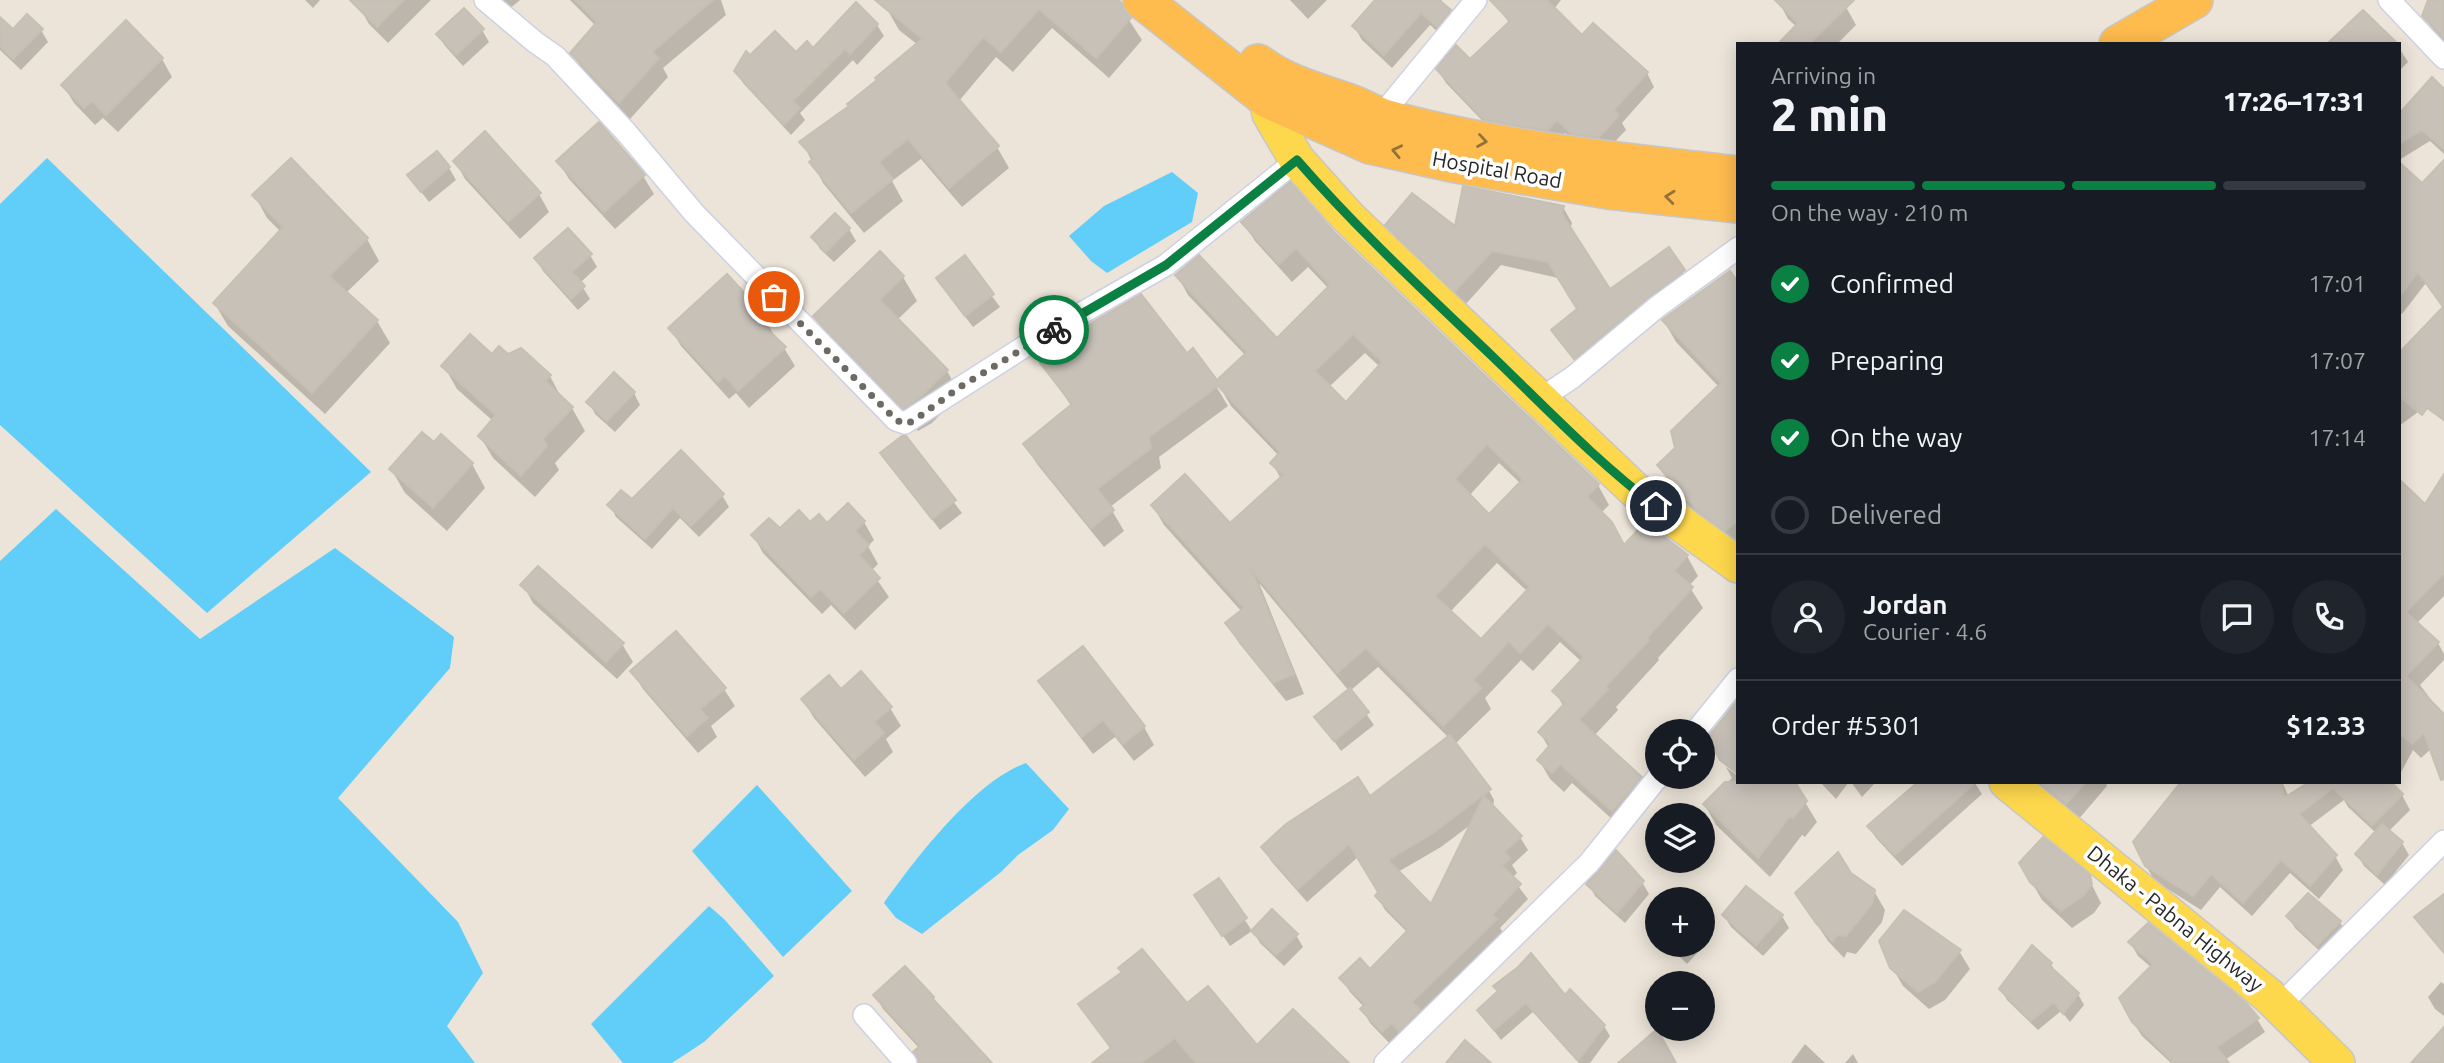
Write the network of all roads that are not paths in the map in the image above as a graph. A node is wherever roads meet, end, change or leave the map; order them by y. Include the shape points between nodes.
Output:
1 (485, 0) edge
2 (1142, 0) edge
3 (1176, 0) edge
4 (1476, 0) edge
5 (2194, 0) edge
6 (2389, 0) edge
7 (2121, 42) edge
8 (2444, 58) edge
9 (1272, 88) junction
10 (1380, 117) junction
11 (1297, 160) junction
12 (1736, 175) edge
13 (1736, 204) edge
14 (1736, 249) edge
15 (1539, 400) junction
16 (1736, 564) edge
17 (1736, 681) edge
18 (1706, 719) edge
19 (2009, 784) edge
20 (1648, 789) edge
21 (2444, 841) edge
22 (2279, 1006) junction
23 (864, 1015) dead end
24 (906, 1063) edge
25 (1385, 1063) edge
26 (2337, 1063) edge

1 - 11 street via 555,56 712,231 896,420 905,424 1038,338 1166,265
2 - 9 highway
3 - 9 highway
4 - 10 street
5 - 7 highway
6 - 8 street
9 - 10 highway, Hospital Road via 1359,106
9 - 11 main road via 1270,114
13 -> 9 highway, Hospital Road via 1608,190 1370,145
10 -> 12 highway, Hospital Road via 1474,140
11 - 15 main road via 1348,217
14 - 15 street
15 - 16 main road via 1636,491
17 - 18 street
19 - 22 main road, Dhaka - Pabna Highway
20 - 25 street via 1589,863
21 - 22 street
22 - 26 main road, Dhaka - Pabna Highway
23 - 24 street

